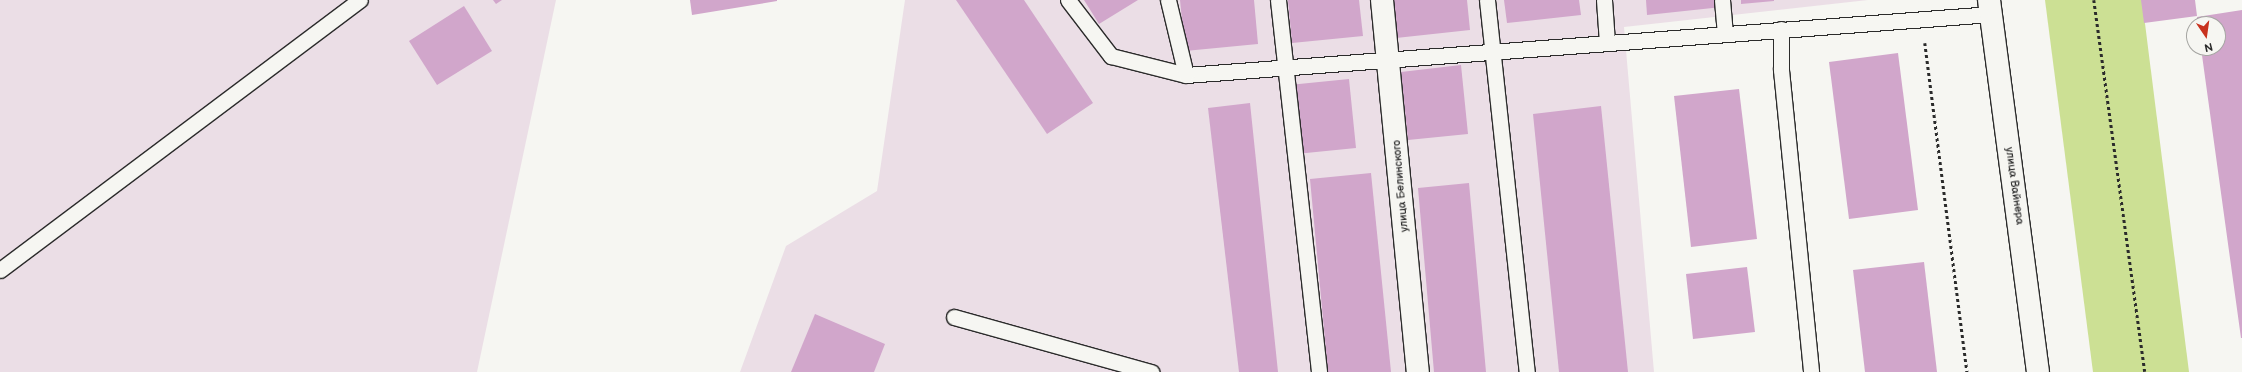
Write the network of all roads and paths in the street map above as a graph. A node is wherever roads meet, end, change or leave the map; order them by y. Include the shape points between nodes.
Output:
1 (360, 0) edge
2 (1068, 0) edge
3 (1168, 0) edge
4 (1278, 0) edge
5 (1382, 0) edge
6 (1487, 0) edge
7 (1604, 0) edge
8 (1722, 0) edge
9 (2094, 0) edge
10 (1990, 7) edge
11 (1922, 19) junction
12 (1781, 29) junction
13 (1725, 34) junction
14 (1607, 43) junction
15 (1493, 52) junction
16 (1390, 60) junction
17 (1284, 68) junction
18 (1186, 76) junction
19 (0, 270) edge
20 (954, 317) dead end
21 (1152, 372) edge
22 (1319, 372) edge
23 (1418, 372) edge
24 (1528, 372) edge
25 (1811, 372) edge
26 (1967, 372) edge
27 (2038, 372) edge
28 (2145, 372) edge

1 - 19 lane
2 - 18 lane via 1111,56
3 - 18 lane
4 - 17 lane
5 - 16 street, улица Белинского
6 - 15 lane
7 - 14 lane
8 - 13 lane
9 - 28 path
10 - 11 lane
10 - 27 street, улица Вайнера
11 - 12 lane
11 - 26 path
12 - 13 lane
12 - 25 lane via 1781,70
13 - 14 lane
14 - 15 lane
15 - 16 lane
15 - 24 lane
16 - 17 lane
16 - 23 street, улица Белинского
17 - 18 lane
17 - 22 lane
20 - 21 lane

